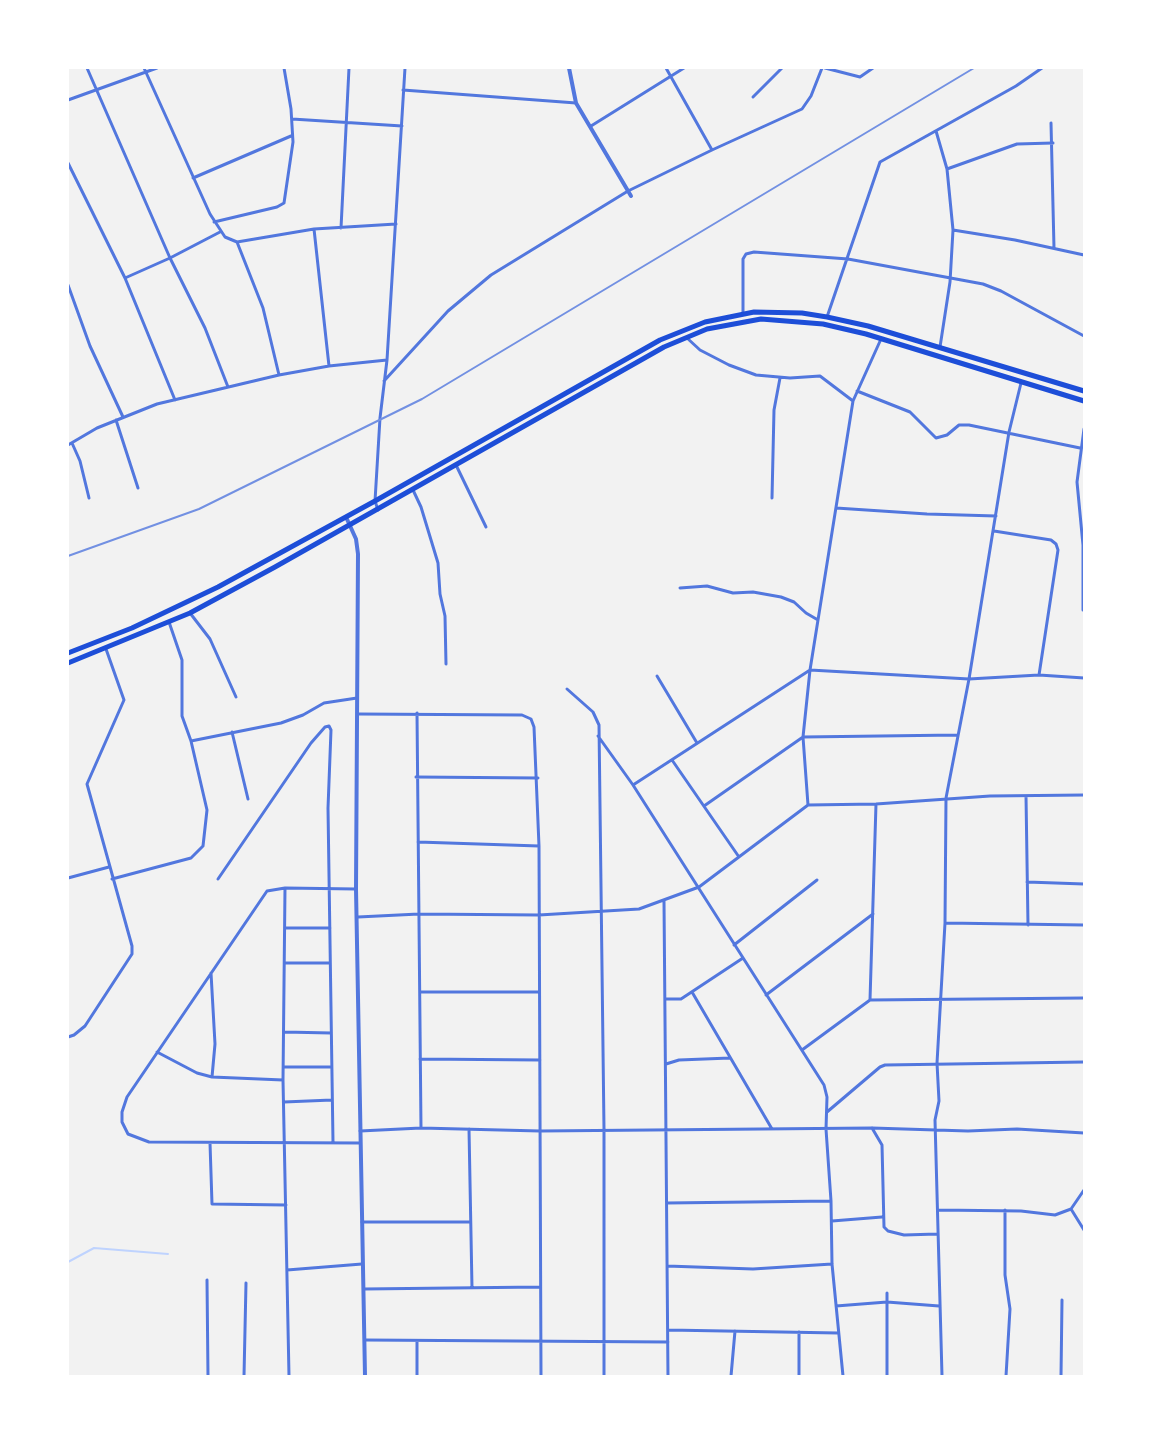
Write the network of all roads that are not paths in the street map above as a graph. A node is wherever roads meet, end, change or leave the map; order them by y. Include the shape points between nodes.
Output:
1 (87, 68) edge
2 (144, 68) edge
3 (157, 68) edge
4 (284, 68) edge
5 (349, 68) edge
6 (405, 68) edge
7 (569, 68) edge
8 (666, 68) edge
9 (684, 68) edge
10 (782, 68) edge
11 (824, 68) edge
12 (873, 68) edge
13 (1042, 68) edge
14 (147, 73) junction
15 (671, 75) junction
16 (98, 90) junction
17 (403, 90) junction
18 (753, 97) dead end
19 (68, 100) edge
20 (576, 102) junction
21 (292, 118) junction
22 (345, 120) junction
23 (1051, 123) dead end
24 (402, 126) junction
25 (591, 126) junction
26 (936, 131) junction
27 (291, 136) junction
28 (1053, 143) junction
29 (712, 150) junction
30 (68, 163) edge
31 (947, 170) junction
32 (193, 178) junction
33 (628, 191) junction
34 (631, 196) dead end
35 (214, 222) junction
36 (396, 224) junction
37 (341, 228) junction
38 (314, 229) junction
39 (953, 230) junction
40 (220, 232) junction
41 (237, 242) junction
42 (1054, 248) junction
43 (1084, 256) edge
44 (170, 258) junction
45 (848, 259) junction
46 (125, 278) junction
47 (950, 278) junction
48 (68, 285) edge
49 (743, 313) junction
50 (827, 317) junction
51 (1084, 336) edge
52 (686, 338) junction
53 (881, 339) junction
54 (940, 347) junction
55 (387, 360) junction
56 (329, 366) junction
57 (279, 375) junction
58 (780, 378) junction
59 (384, 381) junction
60 (1021, 383) junction
61 (228, 387) junction
62 (1084, 390) edge
63 (857, 391) junction
64 (176, 400) junction
65 (853, 401) junction
66 (1084, 402) edge
67 (123, 416) junction
68 (116, 420) junction
69 (1084, 428) edge
70 (1009, 432) junction
71 (72, 443) junction
72 (68, 445) edge
73 (1080, 448) junction
74 (1079, 459) junction
75 (1084, 460) edge
76 (456, 465) junction
77 (138, 488) dead end
78 (413, 490) junction
79 (89, 498) dead end
80 (772, 498) dead end
81 (375, 501) junction
82 (836, 508) junction
83 (378, 510) junction
84 (996, 516) junction
85 (346, 517) junction
86 (350, 525) junction
87 (486, 527) dead end
88 (994, 531) junction
89 (680, 588) dead end
90 (1082, 610) dead end
91 (190, 613) junction
92 (818, 620) junction
93 (169, 622) junction
94 (106, 649) junction
95 (68, 652) edge
96 (68, 663) edge
97 (446, 664) dead end
98 (810, 670) junction
99 (1039, 675) junction
100 (657, 676) dead end
101 (1084, 678) edge
102 (969, 680) junction
103 (566, 689) dead end
104 (236, 697) dead end
105 (357, 698) junction
106 (358, 714) junction
107 (417, 714) junction
108 (232, 732) junction
109 (957, 735) junction
110 (598, 736) junction
111 (803, 737) junction
112 (191, 741) junction
113 (696, 743) junction
114 (672, 760) junction
115 (416, 777) junction
116 (538, 778) junction
117 (633, 785) junction
118 (1084, 795) edge
119 (1026, 796) junction
120 (946, 798) junction
121 (248, 799) dead end
122 (876, 804) junction
123 (808, 805) junction
124 (704, 806) junction
125 (418, 842) junction
126 (539, 846) junction
127 (739, 857) junction
128 (109, 867) junction
129 (68, 878) edge
130 (218, 878) dead end
131 (112, 880) junction
132 (818, 880) dead end
133 (1027, 882) junction
134 (1084, 884) edge
135 (698, 886) junction
136 (286, 888) junction
137 (331, 888) junction
138 (356, 889) junction
139 (664, 901) junction
140 (602, 912) junction
141 (419, 914) junction
142 (873, 914) junction
143 (539, 915) junction
144 (358, 917) junction
145 (945, 923) junction
146 (1028, 925) junction
147 (1084, 925) edge
148 (285, 928) junction
149 (330, 928) junction
150 (734, 945) junction
151 (743, 958) junction
152 (285, 963) junction
153 (330, 963) junction
154 (211, 973) junction
155 (420, 992) junction
156 (539, 992) junction
157 (692, 992) junction
158 (766, 995) junction
159 (1084, 998) edge
160 (665, 999) junction
161 (870, 1000) junction
162 (940, 1000) junction
163 (284, 1032) junction
164 (331, 1033) junction
165 (68, 1037) edge
166 (802, 1050) junction
167 (157, 1052) junction
168 (730, 1058) junction
169 (420, 1059) junction
170 (540, 1060) junction
171 (1084, 1062) edge
172 (936, 1063) junction
173 (666, 1064) junction
174 (330, 1066) junction
175 (283, 1067) junction
176 (212, 1077) junction
177 (283, 1080) junction
178 (332, 1100) junction
179 (284, 1102) junction
180 (826, 1112) junction
181 (421, 1128) junction
182 (872, 1128) junction
183 (604, 1129) junction
184 (772, 1129) junction
185 (826, 1129) junction
186 (469, 1130) junction
187 (666, 1130) junction
188 (936, 1130) junction
189 (360, 1131) junction
190 (540, 1131) junction
191 (1084, 1133) edge
192 (285, 1142) junction
193 (333, 1142) junction
194 (210, 1143) junction
195 (360, 1143) junction
196 (1084, 1190) edge
197 (831, 1201) junction
198 (667, 1203) junction
199 (286, 1205) junction
200 (1071, 1209) junction
201 (938, 1210) junction
202 (1004, 1210) junction
203 (882, 1217) junction
204 (832, 1221) junction
205 (362, 1222) junction
206 (470, 1222) junction
207 (1084, 1230) edge
208 (938, 1234) junction
209 (362, 1264) junction
210 (832, 1264) junction
211 (667, 1266) junction
212 (287, 1270) junction
213 (207, 1280) dead end
214 (246, 1282) dead end
215 (540, 1287) junction
216 (472, 1288) junction
217 (364, 1289) junction
218 (887, 1293) dead end
219 (1062, 1300) dead end
220 (887, 1302) junction
221 (836, 1306) junction
222 (939, 1306) junction
223 (668, 1330) junction
224 (736, 1331) junction
225 (799, 1332) junction
226 (838, 1333) junction
227 (365, 1340) junction
228 (417, 1341) junction
229 (541, 1342) junction
230 (604, 1342) junction
231 (668, 1342) junction
232 (208, 1376) edge
233 (244, 1376) edge
234 (288, 1376) edge
235 (365, 1376) edge
236 (417, 1376) edge
237 (540, 1376) edge
238 (604, 1376) edge
239 (668, 1376) edge
240 (731, 1376) edge
241 (799, 1376) edge
242 (844, 1376) edge
243 (887, 1376) edge
244 (942, 1376) edge
245 (1006, 1376) edge
246 (1060, 1376) edge

1 - 16 street
2 - 14 street
3 - 14 street
4 - 21 street
5 - 22 street
6 - 17 street
7 - 20 street
8 - 15 street
9 - 15 street
10 - 18 street
11 - 12 street via 860,77
11 - 29 street via 802,109
13 - 26 street
14 - 16 street
14 - 32 street
15 - 25 street
15 - 29 street
16 - 19 street
16 - 44 street
17 - 20 street
17 - 24 street
20 - 25 street
21 - 22 street
21 - 27 street
22 - 24 street
22 - 37 street
23 - 28 street
24 - 36 street
25 - 33 street
26 - 31 street
26 - 45 street via 880,162
27 - 32 street
27 - 35 street via 284,203
28 - 31 street via 1017,144
28 - 42 street
29 - 33 street
30 - 46 street
31 - 39 street
32 - 35 street
33 - 34 street
33 - 59 street via 491,275 448,311
35 - 40 street
36 - 37 street
36 - 55 street
37 - 38 street
38 - 41 street
38 - 56 street
39 - 42 street
39 - 47 street
40 - 41 street
40 - 44 street
41 - 57 street via 263,308
42 - 43 street
44 - 46 street
44 - 61 street via 197,311
45 - 47 street
45 - 49 street via 746,254 743,259
45 - 50 street
46 - 64 street
47 - 51 street via 1001,291
47 - 54 street
48 - 67 street via 87,339
49 - 50 main road via 777,311
49 - 81 main road via 688,327 660,340
50 - 54 main road
52 - 53 main road via 708,329 777,319 823,324
52 - 58 street via 700,350 736,368
52 - 76 main road via 664,347
53 - 60 main road
53 - 63 street
54 - 62 main road
55 - 56 street
55 - 59 street
56 - 57 street
57 - 61 street
58 - 65 street via 820,376
58 - 80 street via 774,410
59 - 81 street
60 - 66 main road
60 - 70 street
61 - 64 street
63 - 65 street
63 - 70 street via 910,412 936,438 947,435 959,425
64 - 67 street
65 - 82 street
67 - 68 street
68 - 71 street
68 - 77 street
69 - 73 street
70 - 73 street
70 - 84 street
71 - 72 street
71 - 79 street
73 - 74 street
74 - 75 street
74 - 90 street via 1077,492 1084,558
76 - 78 main road
76 - 87 street
78 - 83 main road
78 - 97 street via 438,563 445,616
81 - 83 street
81 - 85 main road
82 - 84 street
82 - 92 street
83 - 86 main road
84 - 88 street
85 - 86 street
85 - 95 main road via 199,596
86 - 91 main road
86 - 105 street via 358,554
88 - 99 street via 1051,540 1058,550
88 - 102 street
89 - 92 street via 707,586 734,593 753,592 781,597 794,602
91 - 93 main road
91 - 104 street via 210,639
92 - 98 street
93 - 94 main road
93 - 112 street via 182,660 182,716
94 - 96 main road
94 - 128 street via 124,700 87,784
98 - 102 street
98 - 111 street
98 - 113 street
99 - 101 street
99 - 102 street
100 - 113 street
102 - 109 street
103 - 110 street via 593,712 599,725
105 - 106 street
105 - 108 street via 324,703 281,723
106 - 107 street
106 - 138 street
107 - 115 street
107 - 116 street via 522,715 531,719
108 - 112 street
108 - 121 street
109 - 111 street
109 - 120 street
110 - 117 street
110 - 140 street
111 - 123 street
111 - 124 street
112 - 131 street via 207,810 203,846 191,858
113 - 114 street
114 - 117 street
114 - 124 street
115 - 116 street
115 - 125 street
116 - 126 street
117 - 135 street
118 - 119 street
119 - 120 street
119 - 133 street
120 - 122 street
120 - 145 street
122 - 123 street
122 - 142 street
123 - 127 street
124 - 127 street
125 - 126 street
125 - 141 street
126 - 143 street
127 - 135 street
128 - 129 street
128 - 131 street
130 - 137 street via 311,744 328,726 331,730 328,808
131 - 165 street via 132,954 85,1026
132 - 150 street
133 - 134 street
133 - 146 street
135 - 139 street
135 - 150 street
136 - 137 street
136 - 148 street
136 - 154 street via 267,891
137 - 138 street
137 - 149 street
138 - 144 street
139 - 140 street via 639,909
139 - 160 street
140 - 143 street
140 - 183 street
141 - 143 street
141 - 144 street
141 - 155 street
142 - 158 street
142 - 161 street
143 - 156 street
144 - 189 street
145 - 146 street
145 - 162 street
146 - 147 street
148 - 149 street
148 - 152 street
149 - 153 street
150 - 151 street
151 - 157 street
151 - 158 street
152 - 153 street
152 - 163 street
153 - 164 street
154 - 167 street
154 - 176 street via 215,1044
155 - 156 street
155 - 169 street
156 - 170 street
157 - 160 street via 681,999
157 - 168 street
158 - 166 street
159 - 162 street
160 - 173 street
161 - 162 street
161 - 166 street
162 - 172 street
163 - 164 street
163 - 175 street
164 - 174 street
166 - 180 street via 824,1085
167 - 176 street via 197,1073
167 - 194 street via 127,1097 122,1122 128,1134 149,1142
168 - 173 street via 679,1060
168 - 184 street
169 - 170 street
169 - 181 street
170 - 190 street
171 - 172 street
172 - 180 street via 880,1067
172 - 188 street via 940,1091
173 - 187 street
174 - 175 street
174 - 178 street
175 - 177 street
176 - 177 street
177 - 179 street
178 - 179 street
178 - 193 street
179 - 192 street
180 - 185 street
181 - 186 street
181 - 189 street
182 - 185 street
182 - 188 street
182 - 203 street via 882,1145
183 - 187 street
183 - 190 street
183 - 230 street
184 - 185 street
184 - 187 street
185 - 197 street
186 - 190 street
186 - 206 street
187 - 198 street
188 - 191 street via 1017,1128
188 - 201 street
189 - 195 street
190 - 215 street
192 - 193 street
192 - 194 street
192 - 199 street
193 - 195 street
194 - 199 street via 212,1204
195 - 205 street
196 - 200 street
197 - 198 street
197 - 204 street
198 - 211 street
199 - 212 street
200 - 202 street via 1055,1215
200 - 207 street
201 - 202 street
201 - 208 street
202 - 245 street via 1005,1275 1010,1309
203 - 204 street
203 - 208 street via 884,1226 893,1233
204 - 210 street
205 - 206 street
205 - 209 street
206 - 216 street
208 - 222 street
209 - 212 street
209 - 217 street
210 - 211 street via 753,1269
210 - 221 street
211 - 223 street
212 - 234 street
213 - 232 street
214 - 233 street
215 - 216 street
215 - 229 street
216 - 217 street
217 - 227 street
218 - 220 street
219 - 246 street
220 - 221 street
220 - 222 street
220 - 243 street
221 - 226 street
222 - 244 street
223 - 224 street
223 - 231 street
224 - 225 street
224 - 240 street
225 - 226 street
225 - 241 street
226 - 242 street
227 - 228 street
227 - 235 street
228 - 229 street
228 - 236 street
229 - 230 street
229 - 237 street
230 - 231 street
230 - 238 street
231 - 239 street

